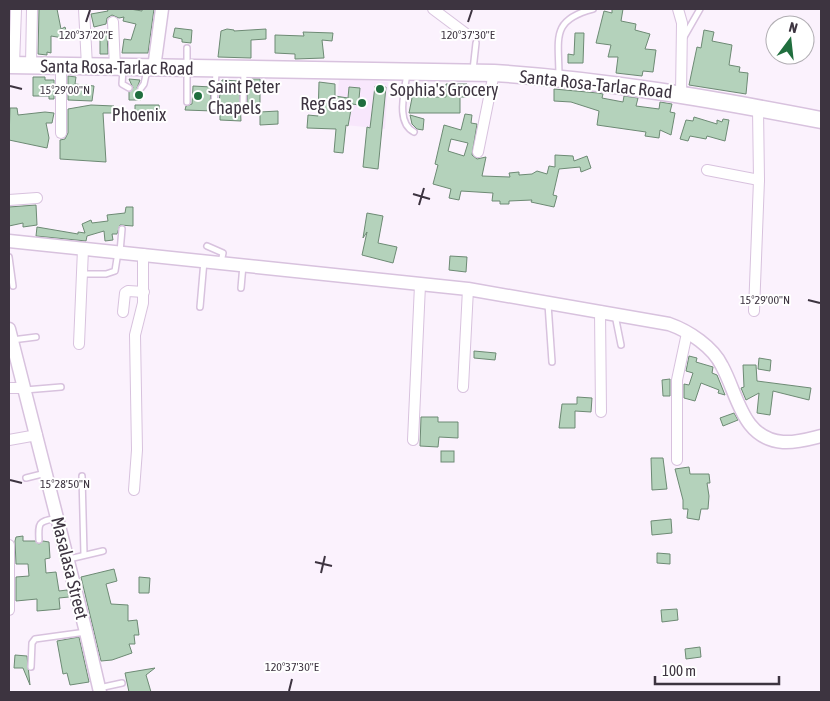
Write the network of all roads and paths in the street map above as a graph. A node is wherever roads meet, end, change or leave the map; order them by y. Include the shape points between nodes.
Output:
1 (16, 9) edge
2 (32, 9) edge
3 (84, 9) edge
4 (162, 9) edge
5 (433, 9) edge
6 (593, 9) edge
7 (678, 9) edge
8 (700, 9) edge
9 (113, 22) dead end
10 (465, 33) dead end
11 (681, 42) junction
12 (476, 43) dead end
13 (187, 48) dead end
14 (11, 65) edge
15 (31, 65) junction
16 (61, 66) junction
17 (87, 66) junction
18 (119, 67) junction
19 (151, 68) junction
20 (187, 68) junction
21 (216, 69) junction
22 (244, 69) junction
23 (407, 72) junction
24 (473, 73) junction
25 (494, 74) junction
26 (559, 78) junction
27 (129, 88) dead end
28 (141, 88) dead end
29 (682, 94) junction
30 (187, 102) dead end
31 (243, 106) dead end
32 (214, 107) dead end
33 (758, 108) junction
34 (821, 120) edge
35 (61, 132) dead end
36 (414, 132) dead end
37 (478, 152) dead end
38 (707, 170) dead end
39 (759, 180) junction
40 (37, 198) dead end
41 (9, 200) edge
42 (122, 229) dead end
43 (9, 241) edge
44 (207, 246) dead end
45 (83, 249) junction
46 (119, 252) junction
47 (143, 254) junction
48 (9, 257) edge
49 (204, 260) junction
50 (221, 263) junction
51 (243, 265) junction
52 (82, 274) junction
53 (420, 285) junction
54 (13, 286) dead end
55 (241, 288) dead end
56 (468, 289) junction
57 (144, 292) junction
58 (547, 301) junction
59 (200, 307) dead end
60 (754, 311) dead end
61 (123, 312) dead end
62 (600, 312) junction
63 (615, 314) junction
64 (687, 333) junction
65 (10, 334) edge
66 (36, 337) dead end
67 (79, 344) dead end
68 (621, 345) dead end
69 (552, 362) dead end
70 (61, 386) dead end
71 (463, 387) dead end
72 (9, 388) edge
73 (24, 389) junction
74 (601, 412) dead end
75 (37, 434) junction
76 (821, 436) edge
77 (9, 440) edge
78 (413, 440) dead end
79 (677, 460) dead end
80 (46, 473) junction
81 (82, 476) dead end
82 (26, 478) dead end
83 (134, 490) dead end
84 (58, 518) junction
85 (39, 540) dead end
86 (9, 545) edge
87 (103, 551) dead end
88 (84, 554) junction
89 (68, 559) junction
90 (9, 610) edge
91 (86, 632) junction
92 (31, 667) dead end
93 (122, 683) dead end
94 (99, 690) edge

1 - 14 street
2 - 15 street
3 - 17 street
4 - 19 street
5 - 10 street
6 - 26 lane via 572,15 563,24 559,36
7 - 11 street via 682,23
8 - 11 lane
9 - 18 street
11 - 29 street
12 - 24 lane
13 - 20 lane
14 - 15 highway, Santa Rosa-Tarlac Road
15 - 16 highway, Santa Rosa-Tarlac Road
16 - 17 highway, Santa Rosa-Tarlac Road
16 - 35 street
17 - 18 highway, Santa Rosa-Tarlac Road
18 - 19 highway, Santa Rosa-Tarlac Road
18 - 27 lane via 122,84
19 - 20 highway, Santa Rosa-Tarlac Road
19 - 28 lane
20 - 21 highway, Santa Rosa-Tarlac Road
20 - 30 lane
21 - 22 highway, Santa Rosa-Tarlac Road
21 - 32 lane
22 - 23 highway, Santa Rosa-Tarlac Road
22 - 31 lane
23 - 24 highway, Santa Rosa-Tarlac Road
23 - 36 lane via 403,121 407,129
24 - 25 highway, Santa Rosa-Tarlac Road
25 - 26 highway, Santa Rosa-Tarlac Road
25 - 37 street
26 - 29 highway, Santa Rosa-Tarlac Road
29 - 33 highway, Santa Rosa-Tarlac Road
33 - 34 highway, Santa Rosa-Tarlac Road
33 - 39 street
38 - 39 street
39 - 60 street
40 - 41 street
42 - 46 lane
43 - 45 street
44 - 50 lane via 223,253
45 - 46 street
45 - 52 street
46 - 47 street
46 - 52 lane via 115,271
47 - 49 street
47 - 57 street
48 - 54 lane
49 - 50 street
49 - 59 lane
50 - 51 street
51 - 53 street
51 - 55 lane
52 - 67 street
53 - 56 street
53 - 78 street
56 - 58 street
56 - 71 street
57 - 61 street via 128,291
57 - 83 street via 143,310 135,336 137,450
58 - 62 street
58 - 69 lane
62 - 63 street
62 - 74 street
63 - 64 street via 669,324
63 - 68 lane
64 - 76 street via 708,348 719,361 740,412 753,428 781,442
64 - 79 street via 677,380
65 - 66 lane
65 - 73 street, Masalasa Street
70 - 73 lane
72 - 73 street
73 - 75 street, Masalasa Street
75 - 77 street
75 - 80 street, Masalasa Street
80 - 82 lane
80 - 84 street, Masalasa Street
81 - 88 lane
84 - 85 lane via 40,522
84 - 89 street, Masalasa Street
86 - 90 street
87 - 88 lane
88 - 89 lane
89 - 91 street, Masalasa Street
91 - 92 lane via 35,639
91 - 94 street, Masalasa Street
93 - 94 lane

